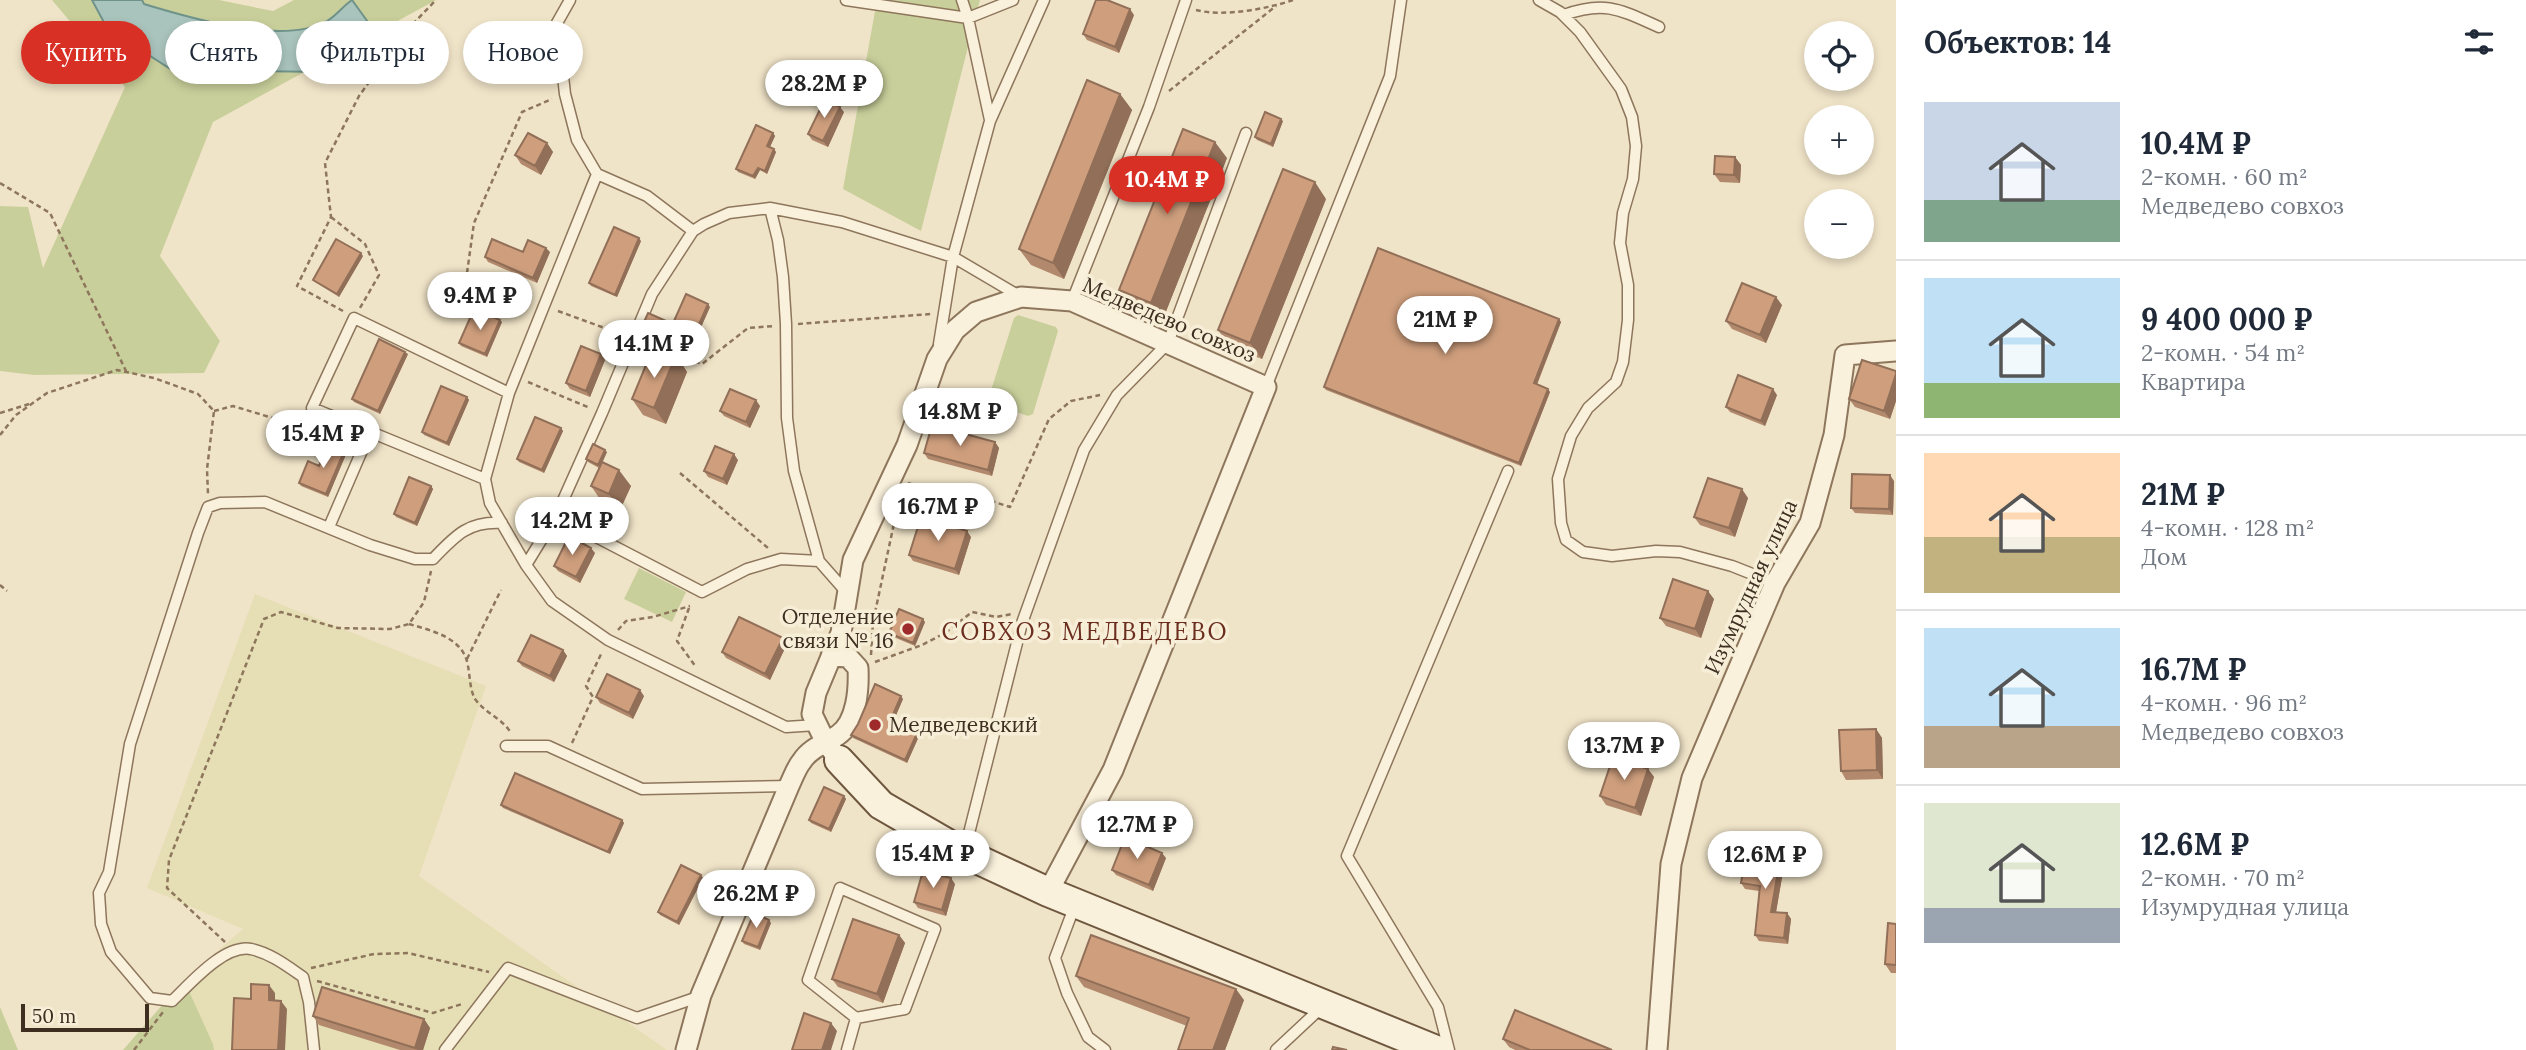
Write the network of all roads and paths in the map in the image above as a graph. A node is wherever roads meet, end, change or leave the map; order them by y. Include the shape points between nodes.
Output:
1 (436, 0) edge
2 (570, 0) edge
3 (846, 0) edge
4 (962, 0) edge
5 (1013, 0) edge
6 (1044, 0) edge
7 (1293, 0) edge
8 (1401, 0) edge
9 (1539, 0) edge
10 (1185, 4) edge
11 (1276, 6) junction
12 (1563, 15) junction
13 (968, 18) junction
14 (1659, 27) dead end
15 (565, 94) junction
16 (1149, 107) junction
17 (990, 121) junction
18 (1246, 133) dead end
19 (597, 174) junction
20 (0, 183) edge
21 (769, 208) junction
22 (331, 217) junction
23 (693, 231) junction
24 (953, 257) junction
25 (467, 273) dead end
26 (1021, 297) junction
27 (1072, 301) junction
28 (545, 306) junction
29 (944, 313) junction
30 (354, 318) junction
31 (786, 324) junction
32 (633, 339) junction
33 (1168, 343) junction
34 (1896, 351) edge
35 (937, 359) junction
36 (126, 371) junction
37 (516, 377) junction
38 (1266, 387) junction
39 (509, 393) junction
40 (1117, 395) junction
41 (32, 403) junction
42 (214, 411) junction
43 (320, 412) junction
44 (0, 413) edge
45 (603, 413) junction
46 (370, 432) junction
47 (0, 435) edge
48 (1507, 471) dead end
49 (680, 473) dead end
50 (893, 477) junction
51 (485, 479) junction
52 (897, 505) dead end
53 (208, 507) junction
54 (556, 516) junction
55 (502, 523) junction
56 (329, 527) junction
57 (433, 559) junction
58 (781, 559) junction
59 (819, 561) junction
60 (526, 565) junction
61 (1775, 583) junction
62 (0, 585) edge
63 (501, 590) dead end
64 (7, 591) dead end
65 (702, 592) junction
66 (848, 594) junction
67 (690, 606) junction
68 (1026, 611) junction
69 (409, 624) junction
70 (608, 640) junction
71 (831, 656) junction
72 (467, 659) junction
73 (709, 690) junction
74 (827, 742) junction
75 (506, 746) dead end
76 (518, 746) junction
77 (566, 754) junction
78 (789, 786) junction
79 (964, 853) junction
80 (1048, 892) junction
81 (1076, 903) junction
82 (235, 952) junction
83 (299, 974) junction
84 (503, 975) junction
85 (701, 995) junction
86 (483, 1000) junction
87 (172, 1001) junction
88 (1325, 1004) junction
89 (856, 1018) junction
90 (687, 1049) edge
91 (134, 1050) edge
92 (314, 1050) edge
93 (445, 1050) edge
94 (847, 1050) edge
95 (1105, 1050) edge
96 (1276, 1050) edge
97 (1436, 1050) edge
98 (1449, 1050) edge
99 (1657, 1050) edge

1 - 22 path via 407,30 359,96 325,163
2 - 15 lane via 557,23
3 - 13 lane
4 - 13 lane
5 - 13 lane
6 - 17 lane
7 - 11 path
8 - 38 lane via 1390,76
9 - 12 lane
10 - 11 path via 1210,14
10 - 16 lane
11 - 16 path
12 - 14 lane via 1610,6
12 - 61 lane via 1621,89 1632,117 1636,146 1619,243 1628,285 1623,362 1616,382 1588,408 1571,436 1558,479 1566,540 1583,552 1612,556 1680,552
13 - 17 lane
15 - 19 lane via 577,140
15 - 25 path via 523,112 474,223
16 - 27 lane
17 - 24 lane
18 - 33 lane
19 - 23 lane via 647,196
19 - 28 lane
20 - 36 path via 50,213
21 - 23 lane via 729,213
21 - 24 lane via 842,222
21 - 31 lane via 778,240
22 - 30 path via 365,244 379,275
22 - 30 path via 297,286
23 - 32 lane via 652,294
24 - 26 lane
24 - 29 lane
26 - 27 street, Медведево совхоз
26 - 35 street, Медведево совхоз via 976,312 956,330
27 - 33 street, Медведево совхоз
28 - 32 path
28 - 37 lane
29 - 31 path
29 - 35 lane
30 - 39 lane
30 - 43 lane via 312,408
31 - 32 path via 748,328 702,364
31 - 59 lane via 789,446
32 - 45 lane
33 - 38 street, Медведево совхоз
33 - 40 lane
34 - 61 street, Изумрудная улица via 1846,355 1834,435 1810,523
35 - 50 street, Медведево совхоз
36 - 41 path via 47,393
36 - 42 path via 198,394
37 - 39 lane
37 - 45 path
38 - 80 street, Медведево совхоз via 1113,770
39 - 51 lane
40 - 50 path via 1071,401 1049,419 1010,507
40 - 68 lane via 1084,450
41 - 44 path
41 - 47 path
42 - 43 path via 233,406 276,419
42 - 53 path
43 - 46 lane
45 - 54 lane
46 - 51 lane
46 - 56 lane
48 - 98 lane via 1347,856 1438,1007
49 - 58 path
50 - 66 street, Медведево совхоз via 853,560
51 - 55 lane via 489,503
52 - 68 path via 873,622 870,663 922,645 972,612 996,617
53 - 56 lane via 265,502
53 - 87 lane via 130,744 109,872 99,893 101,924 111,952 150,998
54 - 60 lane
54 - 65 lane
55 - 57 lane via 483,522 461,532
55 - 60 lane
56 - 57 lane via 415,559
57 - 69 path via 424,602
58 - 59 lane
58 - 65 lane via 747,569
59 - 66 lane
60 - 70 lane via 552,601
61 - 99 street, Изумрудная улица via 1692,778 1671,864
62 - 64 path
63 - 72 path
65 - 67 path
66 - 71 street, Медведево совхоз via 841,634
67 - 70 path via 626,621
67 - 73 path via 677,641
68 - 79 lane
69 - 72 path via 452,639
69 - 82 path via 390,629 338,628 281,612 264,619 169,860 167,888
70 - 73 lane
70 - 77 path via 586,686 593,697
71 - 74 street, Медведево совхоз via 812,714
71 - 74 street via 848,657 859,668 859,687 851,718
72 - 76 path via 473,695 486,713 507,726
73 - 74 lane
74 - 78 street via 803,759
74 - 79 street via 881,806
75 - 76 lane
76 - 77 lane via 548,746
77 - 78 lane via 642,789
78 - 85 street
79 - 80 street
80 - 81 street
81 - 88 street
81 - 95 lane via 1055,958 1088,1037
82 - 83 lane via 248,948
82 - 87 lane via 223,955
83 - 84 path via 374,954 408,953
83 - 86 path via 433,1013
83 - 92 lane via 309,1002
84 - 85 lane via 508,968 637,1018
84 - 86 lane
85 - 90 street
86 - 93 lane
87 - 91 path
88 - 96 lane
88 - 97 street
89 - 89 lane via 905,1009 935,929 840,888 808,980
89 - 94 lane

